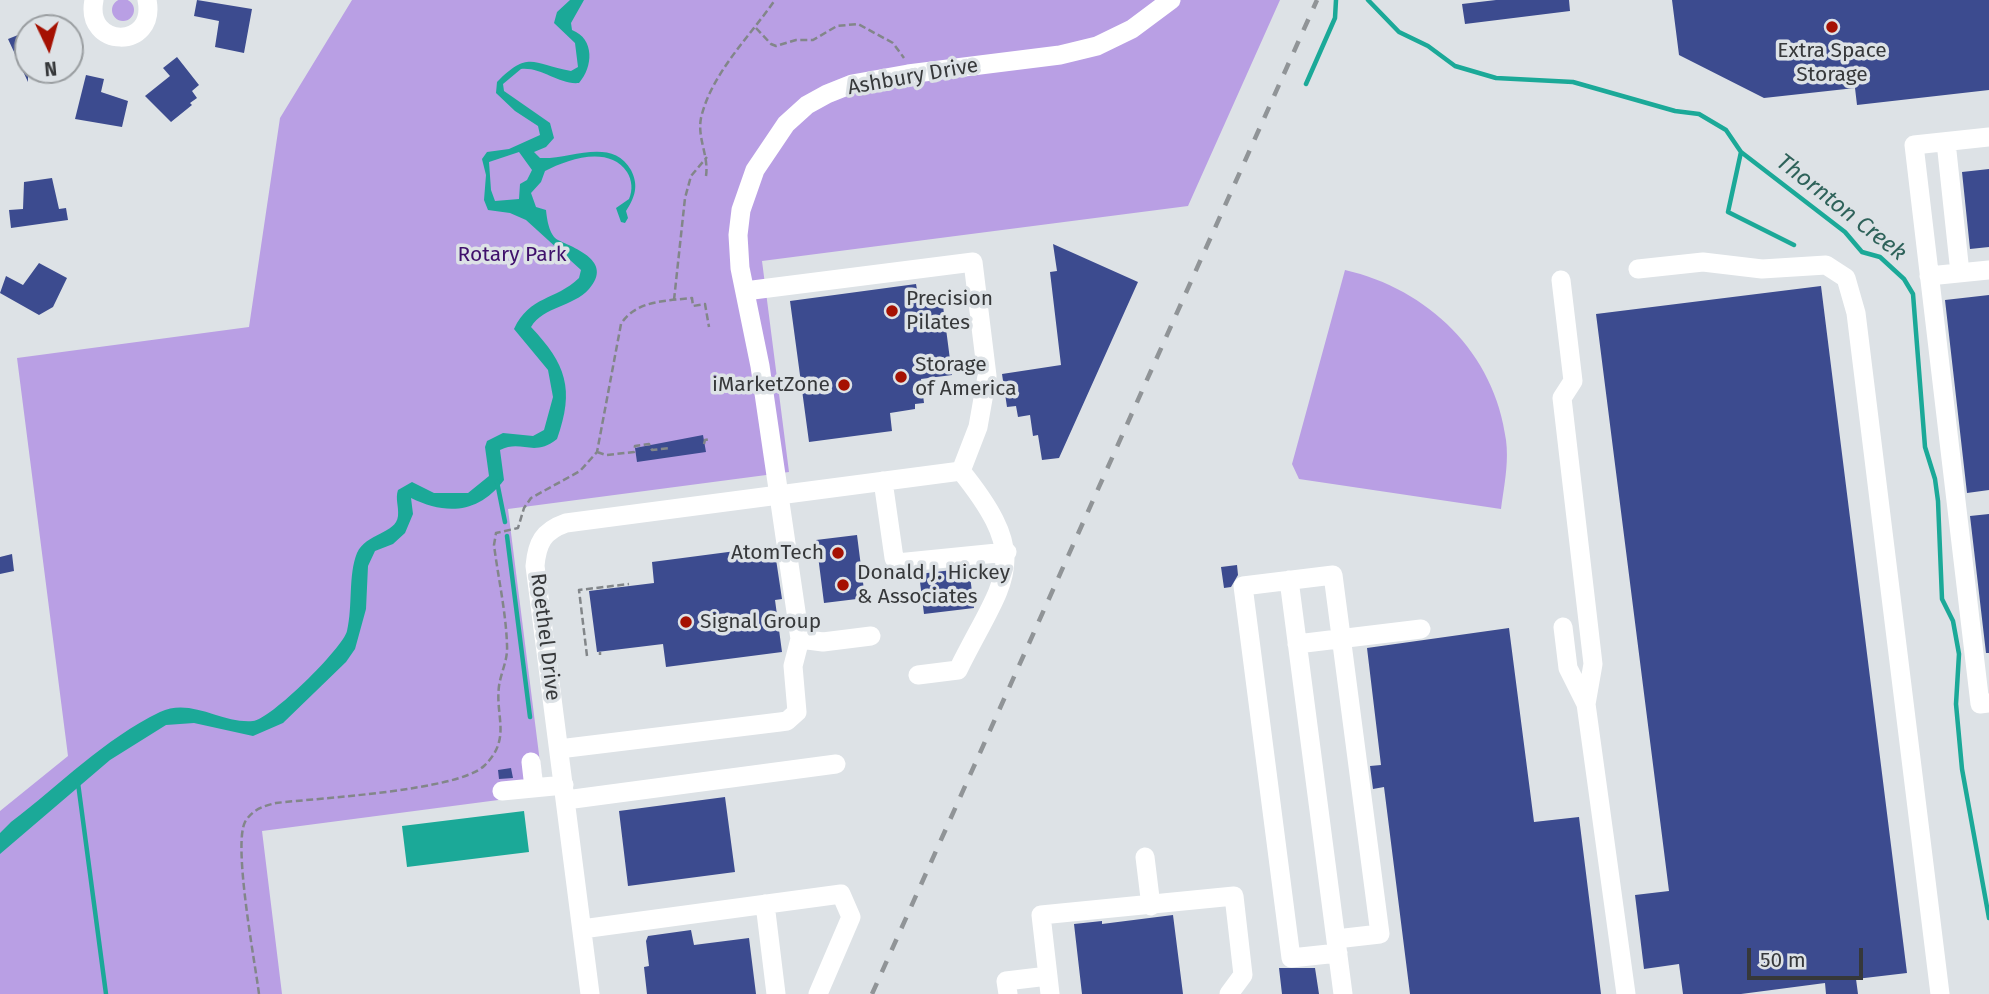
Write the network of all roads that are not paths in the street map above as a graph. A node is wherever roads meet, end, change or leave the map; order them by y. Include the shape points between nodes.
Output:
1 (94, 0) edge
2 (148, 0) edge
3 (1171, 0) edge
4 (1989, 137) edge
5 (1946, 142) junction
6 (1638, 269) dead end
7 (1989, 270) edge
8 (1960, 273) junction
9 (1929, 276) junction
10 (1561, 281) dead end
11 (745, 291) junction
12 (961, 471) junction
13 (883, 481) junction
14 (777, 495) junction
15 (1007, 552) junction
16 (1289, 580) junction
17 (1563, 628) dead end
18 (1421, 629) dead end
19 (871, 636) dead end
20 (1341, 638) junction
21 (800, 639) junction
22 (1297, 644) junction
23 (918, 675) dead end
24 (1989, 703) edge
25 (1586, 704) junction
26 (559, 749) junction
27 (531, 762) dead end
28 (836, 764) dead end
29 (534, 788) junction
30 (502, 791) dead end
31 (565, 792) junction
32 (1145, 858) dead end
33 (765, 904) junction
34 (1151, 906) junction
35 (582, 929) junction
36 (1337, 946) junction
37 (1049, 985) edge
38 (590, 994) edge
39 (776, 994) edge
40 (818, 994) edge
41 (1008, 994) edge
42 (1229, 994) edge
43 (1343, 994) edge
44 (1626, 994) edge
45 (1940, 994) edge

1 - 2 street via 98,26 121,37 144,25
3 - 11 street, Ashbury Drive via 1132,29 1097,47 852,84 807,105 769,145 744,194 738,235
4 - 5 street
5 - 8 street
5 - 9 street via 1914,145
6 - 45 street via 1703,262 1762,269 1816,263 1835,267 1848,282 1856,313
7 - 8 street
8 - 9 street
9 - 24 street via 1980,704
10 - 25 street via 1573,381 1562,398 1593,664
11 - 12 street via 973,262 987,376 978,427
11 - 14 street, Ashbury Drive
12 - 13 street, Roethel Drive
12 - 15 street via 990,506
13 - 14 street, Roethel Drive
13 - 15 street via 897,563
14 - 21 street, Ashbury Drive
14 - 26 street, Roethel Drive via 566,523 542,536 536,566
15 - 23 street via 1003,578 958,670
16 - 20 street via 1333,575
16 - 22 street
16 - 36 street via 1244,586 1291,958
17 - 25 street via 1569,668
18 - 20 street
19 - 21 street via 823,642
20 - 22 street
20 - 36 street via 1380,934
21 - 26 street, Ashbury Drive via 793,666 797,712 787,721
22 - 36 street
25 - 44 street
26 - 31 street, Roethel Drive
27 - 29 street
28 - 31 street
29 - 30 street
29 - 31 street
31 - 35 street, Roethel Drive
32 - 34 street
33 - 35 street
33 - 39 street
33 - 40 street via 841,894 850,917
34 - 37 street via 1041,915
34 - 42 street via 1234,896 1243,975
35 - 38 street, Roethel Drive
36 - 43 street
37 - 41 street via 1006,981

